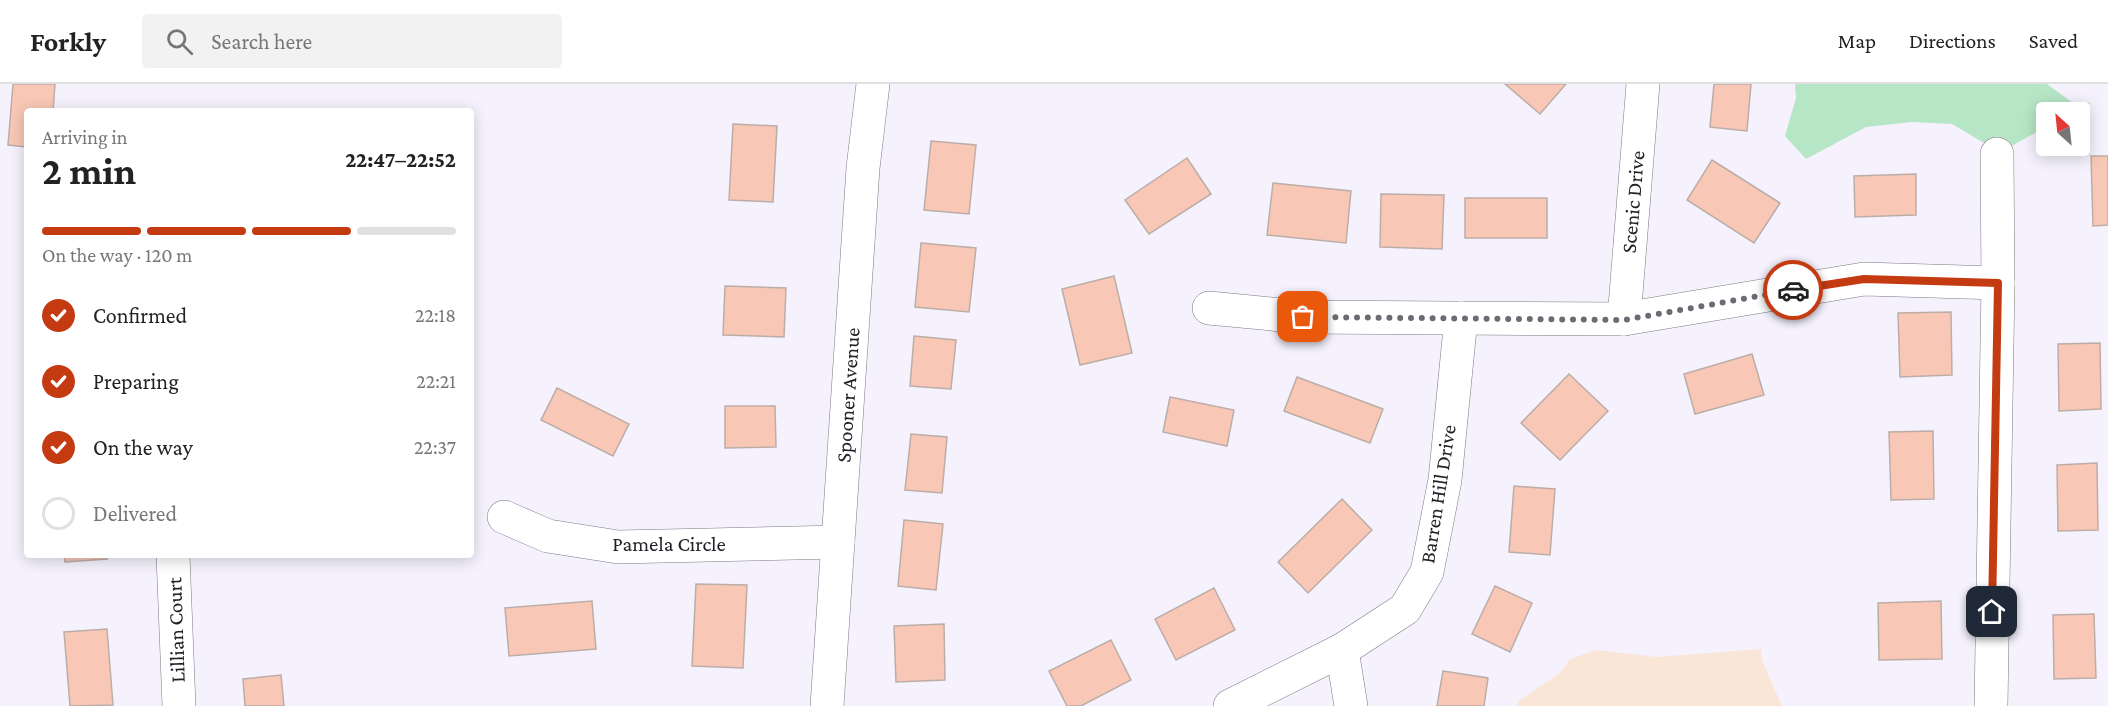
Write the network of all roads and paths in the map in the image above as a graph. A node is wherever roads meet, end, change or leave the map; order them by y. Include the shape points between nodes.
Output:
1 (873, 84) edge
2 (1643, 84) edge
3 (1997, 154) dead end
4 (1998, 283) junction
5 (1209, 308) dead end
6 (1461, 318) junction
7 (1624, 320) junction
8 (504, 517) dead end
9 (838, 542) junction
10 (173, 558) edge
11 (1342, 650) junction
12 (179, 706) edge
13 (827, 706) edge
14 (1230, 706) edge
15 (1351, 706) edge
16 (1991, 706) edge

1 - 9 street, Spooner Avenue via 863,168
2 - 7 street, Scenic Drive
3 - 4 street
4 - 7 street via 1864,279
4 - 16 street
5 - 6 street via 1303,317
6 - 7 street
6 - 11 street, Barren Hill Drive via 1445,480 1426,572 1405,609
8 - 9 street, Pamela Circle via 548,536 618,547
9 - 13 street, Spooner Avenue
10 - 12 street, Lillian Court
11 - 14 street, Barren Hill Drive
11 - 15 street

